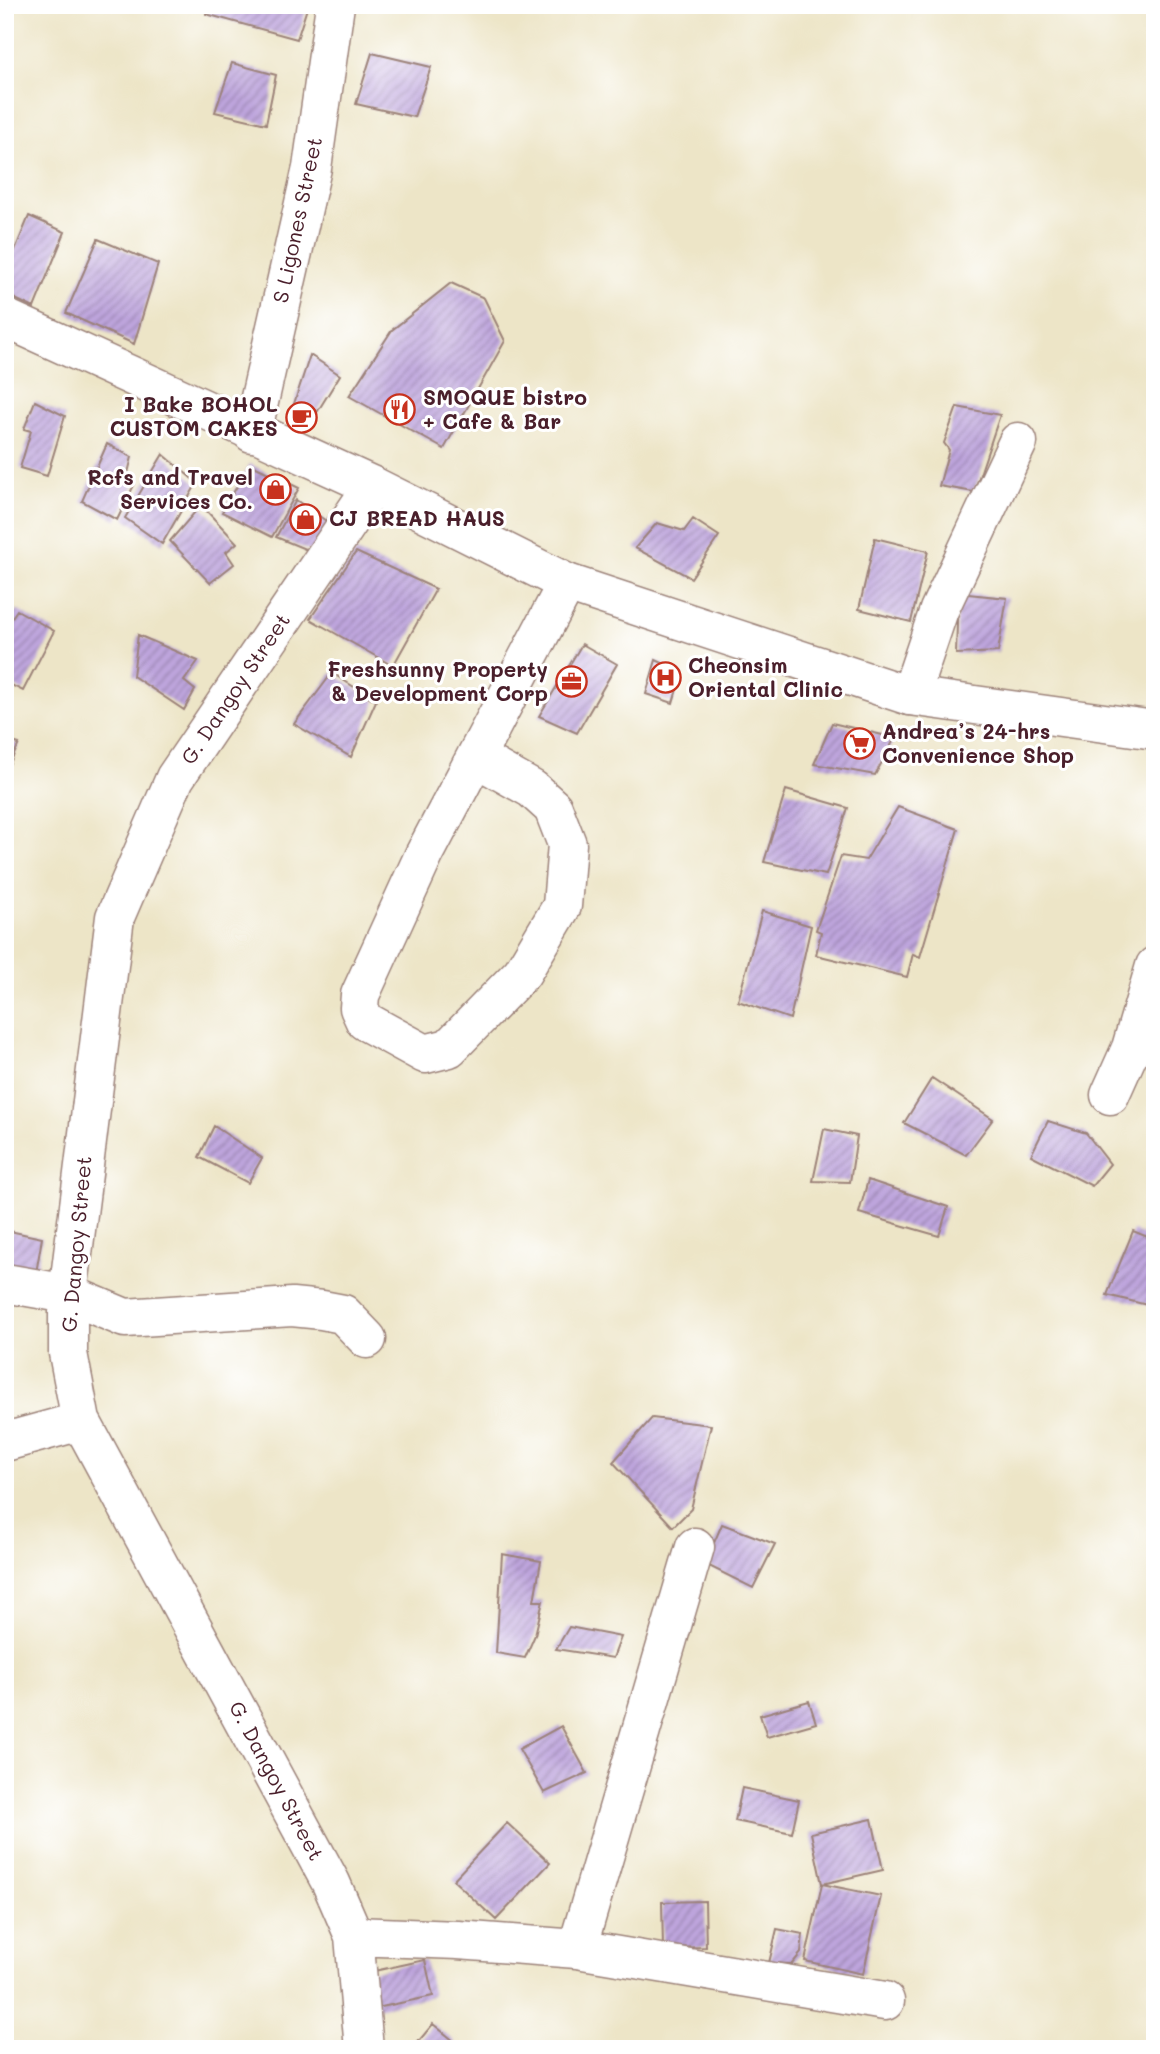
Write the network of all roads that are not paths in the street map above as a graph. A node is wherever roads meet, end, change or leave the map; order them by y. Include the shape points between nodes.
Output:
1 (335, 5) edge
2 (5, 318) edge
3 (252, 433) junction
4 (1018, 442) dead end
5 (373, 486) junction
6 (567, 583) junction
7 (910, 696) junction
8 (1155, 730) edge
9 (477, 758) junction
10 (1155, 966) edge
11 (1110, 1095) dead end
12 (5, 1283) edge
13 (68, 1294) junction
14 (367, 1339) dead end
15 (81, 1422) junction
16 (5, 1442) edge
17 (695, 1547) dead end
18 (354, 1936) junction
19 (577, 1949) junction
20 (885, 2001) dead end
21 (365, 2049) edge

1 - 3 street, S Ligones Street via 312,169
2 - 3 street
3 - 5 street
4 - 7 street via 939,610
5 - 6 street
5 - 13 street, G. Dangoy Street via 175,778 115,917
6 - 7 street
6 - 9 street
7 - 8 street
9 - 9 street via 424,855 360,995 365,1021 425,1054 449,1048 522,974 562,906 567,844 553,808 532,789
10 - 11 street via 1131,1048
12 - 13 street
13 - 14 street via 125,1318 292,1307 322,1310 343,1314
13 - 15 street, G. Dangoy Street via 68,1353
15 - 16 street
15 - 18 street, G. Dangoy Street via 331,1883
17 - 19 street
18 - 19 street
18 - 21 street, G. Dangoy Street
19 - 20 street

